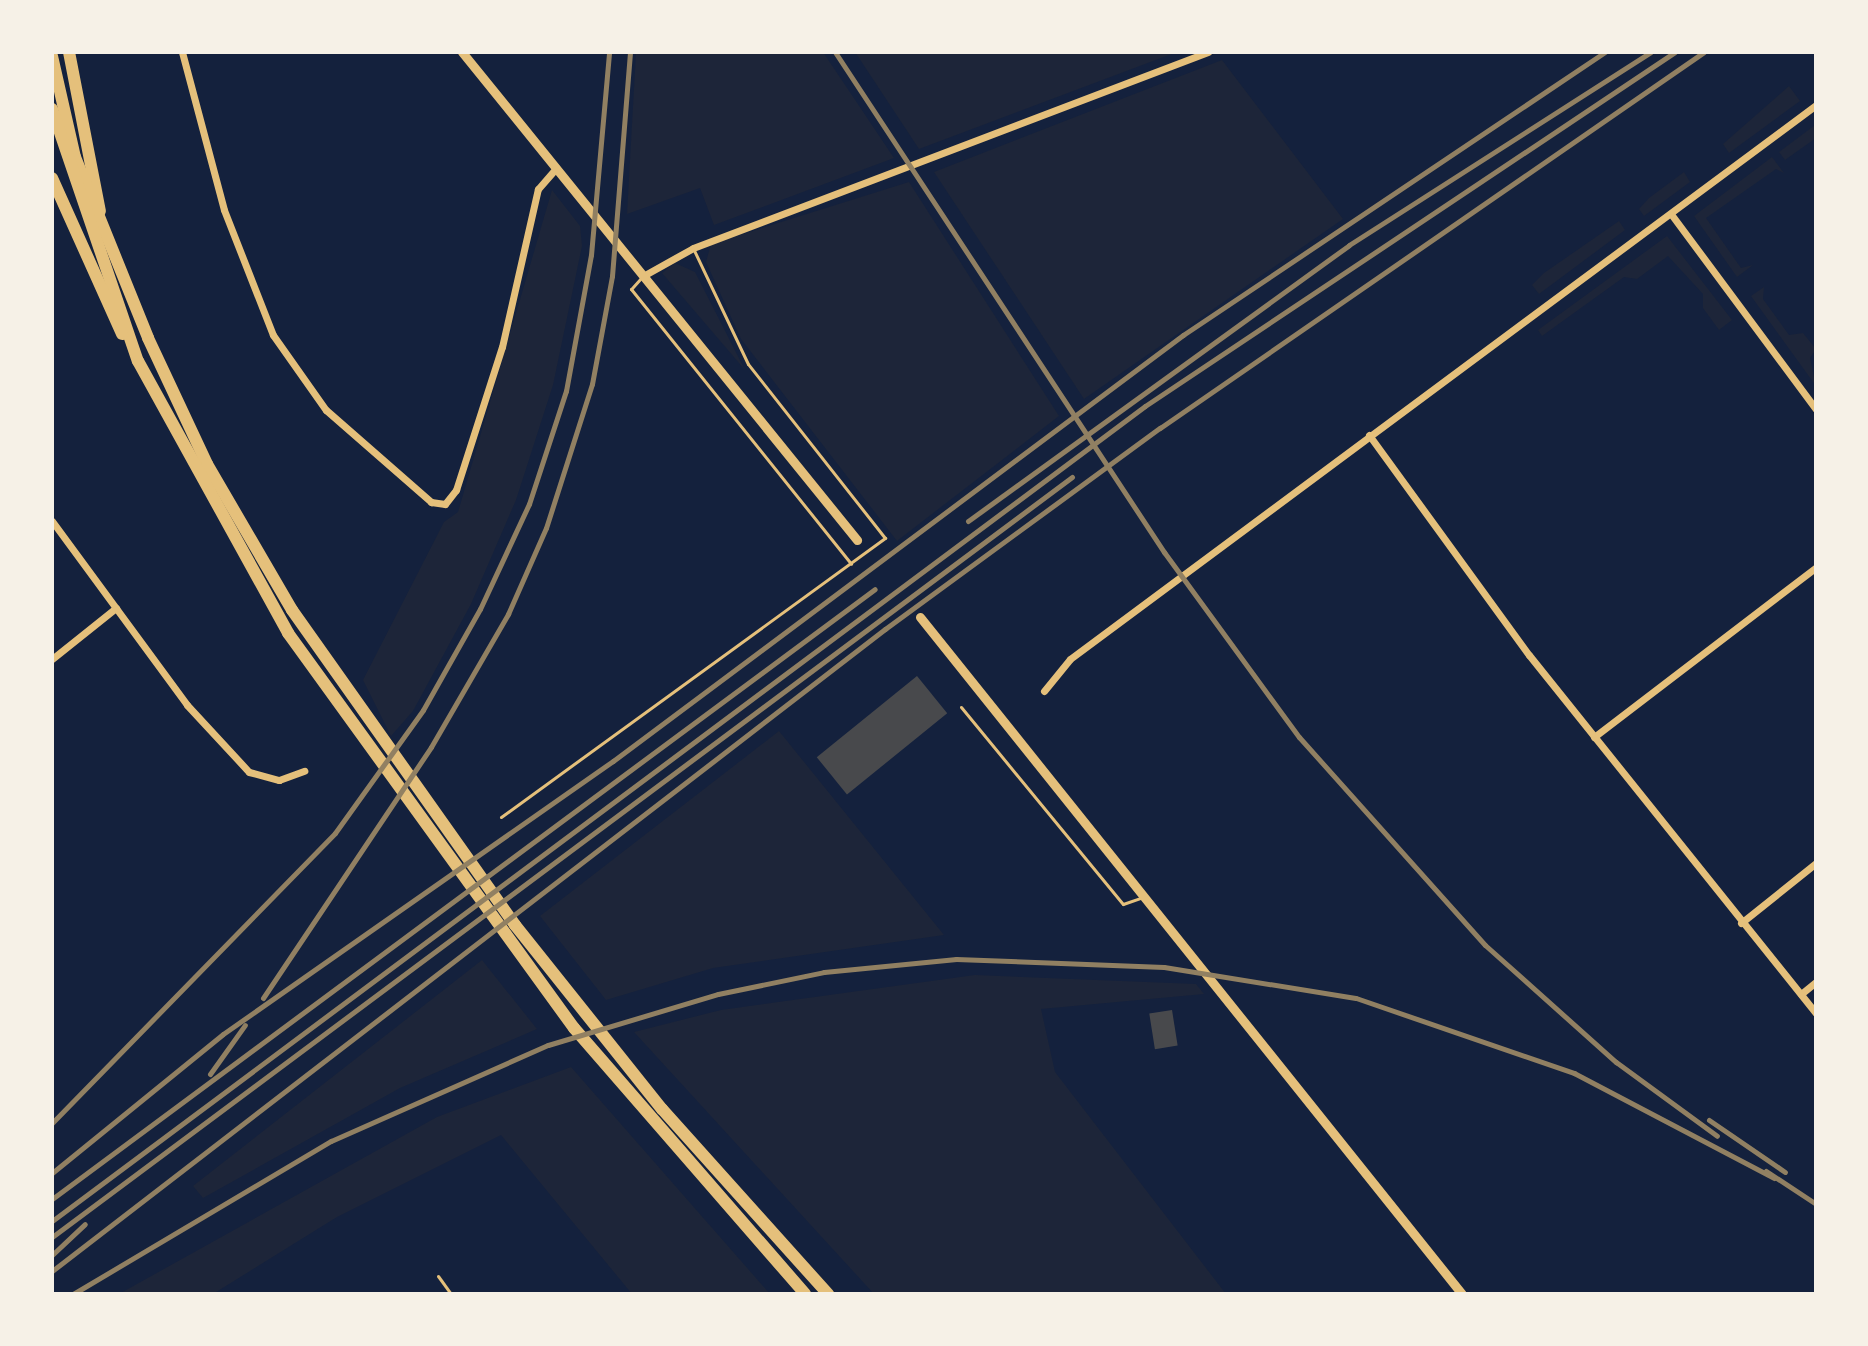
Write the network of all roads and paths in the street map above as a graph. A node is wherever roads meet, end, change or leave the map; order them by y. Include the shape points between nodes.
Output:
1 (69, 52) edge
2 (182, 52) edge
3 (462, 52) edge
4 (1208, 52) edge
5 (52, 56) edge
6 (1816, 105) edge
7 (52, 109) edge
8 (556, 168) junction
9 (52, 178) edge
10 (1671, 214) junction
11 (101, 223) junction
12 (693, 248) junction
13 (643, 276) junction
14 (138, 361) junction
15 (1816, 409) edge
16 (1369, 435) junction
17 (52, 521) edge
18 (857, 540) dead end
19 (851, 564) junction
20 (1816, 567) edge
21 (116, 608) junction
22 (920, 617) dead end
23 (52, 659) edge
24 (1044, 691) dead end
25 (961, 707) dead end
26 (1594, 737) junction
27 (304, 771) dead end
28 (501, 817) dead end
29 (1816, 863) edge
30 (1143, 895) junction
31 (1741, 923) junction
32 (1816, 982) edge
33 (1801, 994) junction
34 (1816, 1013) edge
35 (438, 1276) dead end
36 (451, 1294) edge
37 (805, 1294) edge
38 (828, 1294) edge
39 (1462, 1294) edge

1 - 11 highway
2 - 8 street via 224,210 273,335 326,410 431,502 445,504 456,490 502,347 538,189
3 - 8 street
4 - 12 street
5 - 11 highway via 75,157
6 - 10 street
7 - 14 highway
8 - 13 street
9 - 14 highway
10 - 15 street
10 - 16 street
11 - 38 highway via 207,464 385,749 588,1018
12 - 13 street
12 - 19 lane via 748,364 885,538
13 - 18 street
13 - 19 lane via 631,289
14 - 37 highway via 232,542 373,759 574,1028
16 - 24 street via 1070,659
16 - 26 street
17 - 21 street
19 - 28 lane
20 - 26 street
21 - 23 street
21 - 27 street via 187,705 249,772 279,780
22 - 30 street
25 - 30 lane via 1123,904
26 - 31 street
29 - 31 street
30 - 39 street
31 - 33 street
32 - 33 street
33 - 34 street
35 - 36 lane

